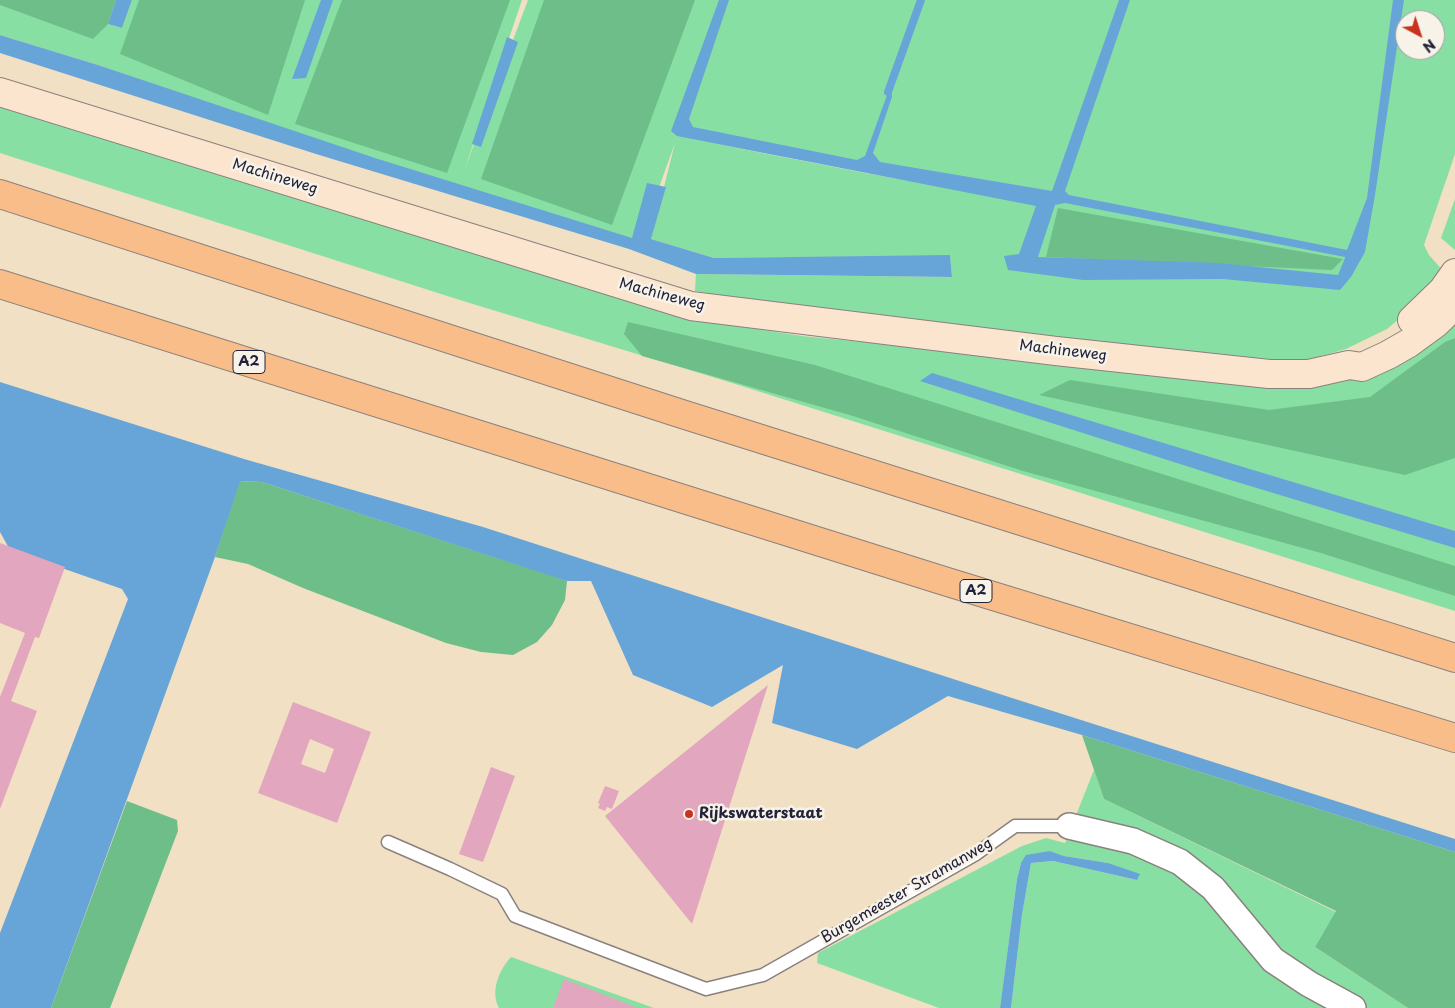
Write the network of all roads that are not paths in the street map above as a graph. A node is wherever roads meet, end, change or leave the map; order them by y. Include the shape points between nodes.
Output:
1 (0, 92) edge
2 (0, 194) edge
3 (1455, 274) edge
4 (0, 284) edge
5 (1455, 305) edge
6 (1349, 365) junction
7 (1455, 658) edge
8 (1455, 738) edge
9 (1070, 826) joint
10 (388, 842) dead end
11 (1353, 1008) edge

1 - 6 street, Machineweg via 691,306 1269,374 1309,374
2 - 7 highway
3 - 6 street, Machineweg via 1410,322 1382,342 1356,354
4 - 8 highway, A2
5 - 6 street, Machineweg via 1435,324 1388,356 1362,367
9 - 10 lane, Burgemeester Stramanweg via 1015,826 976,854 763,975 706,989 515,916 502,894
9 - 11 street, Burgemeester Stramanweg via 1133,841 1180,862 1213,888 1273,960

